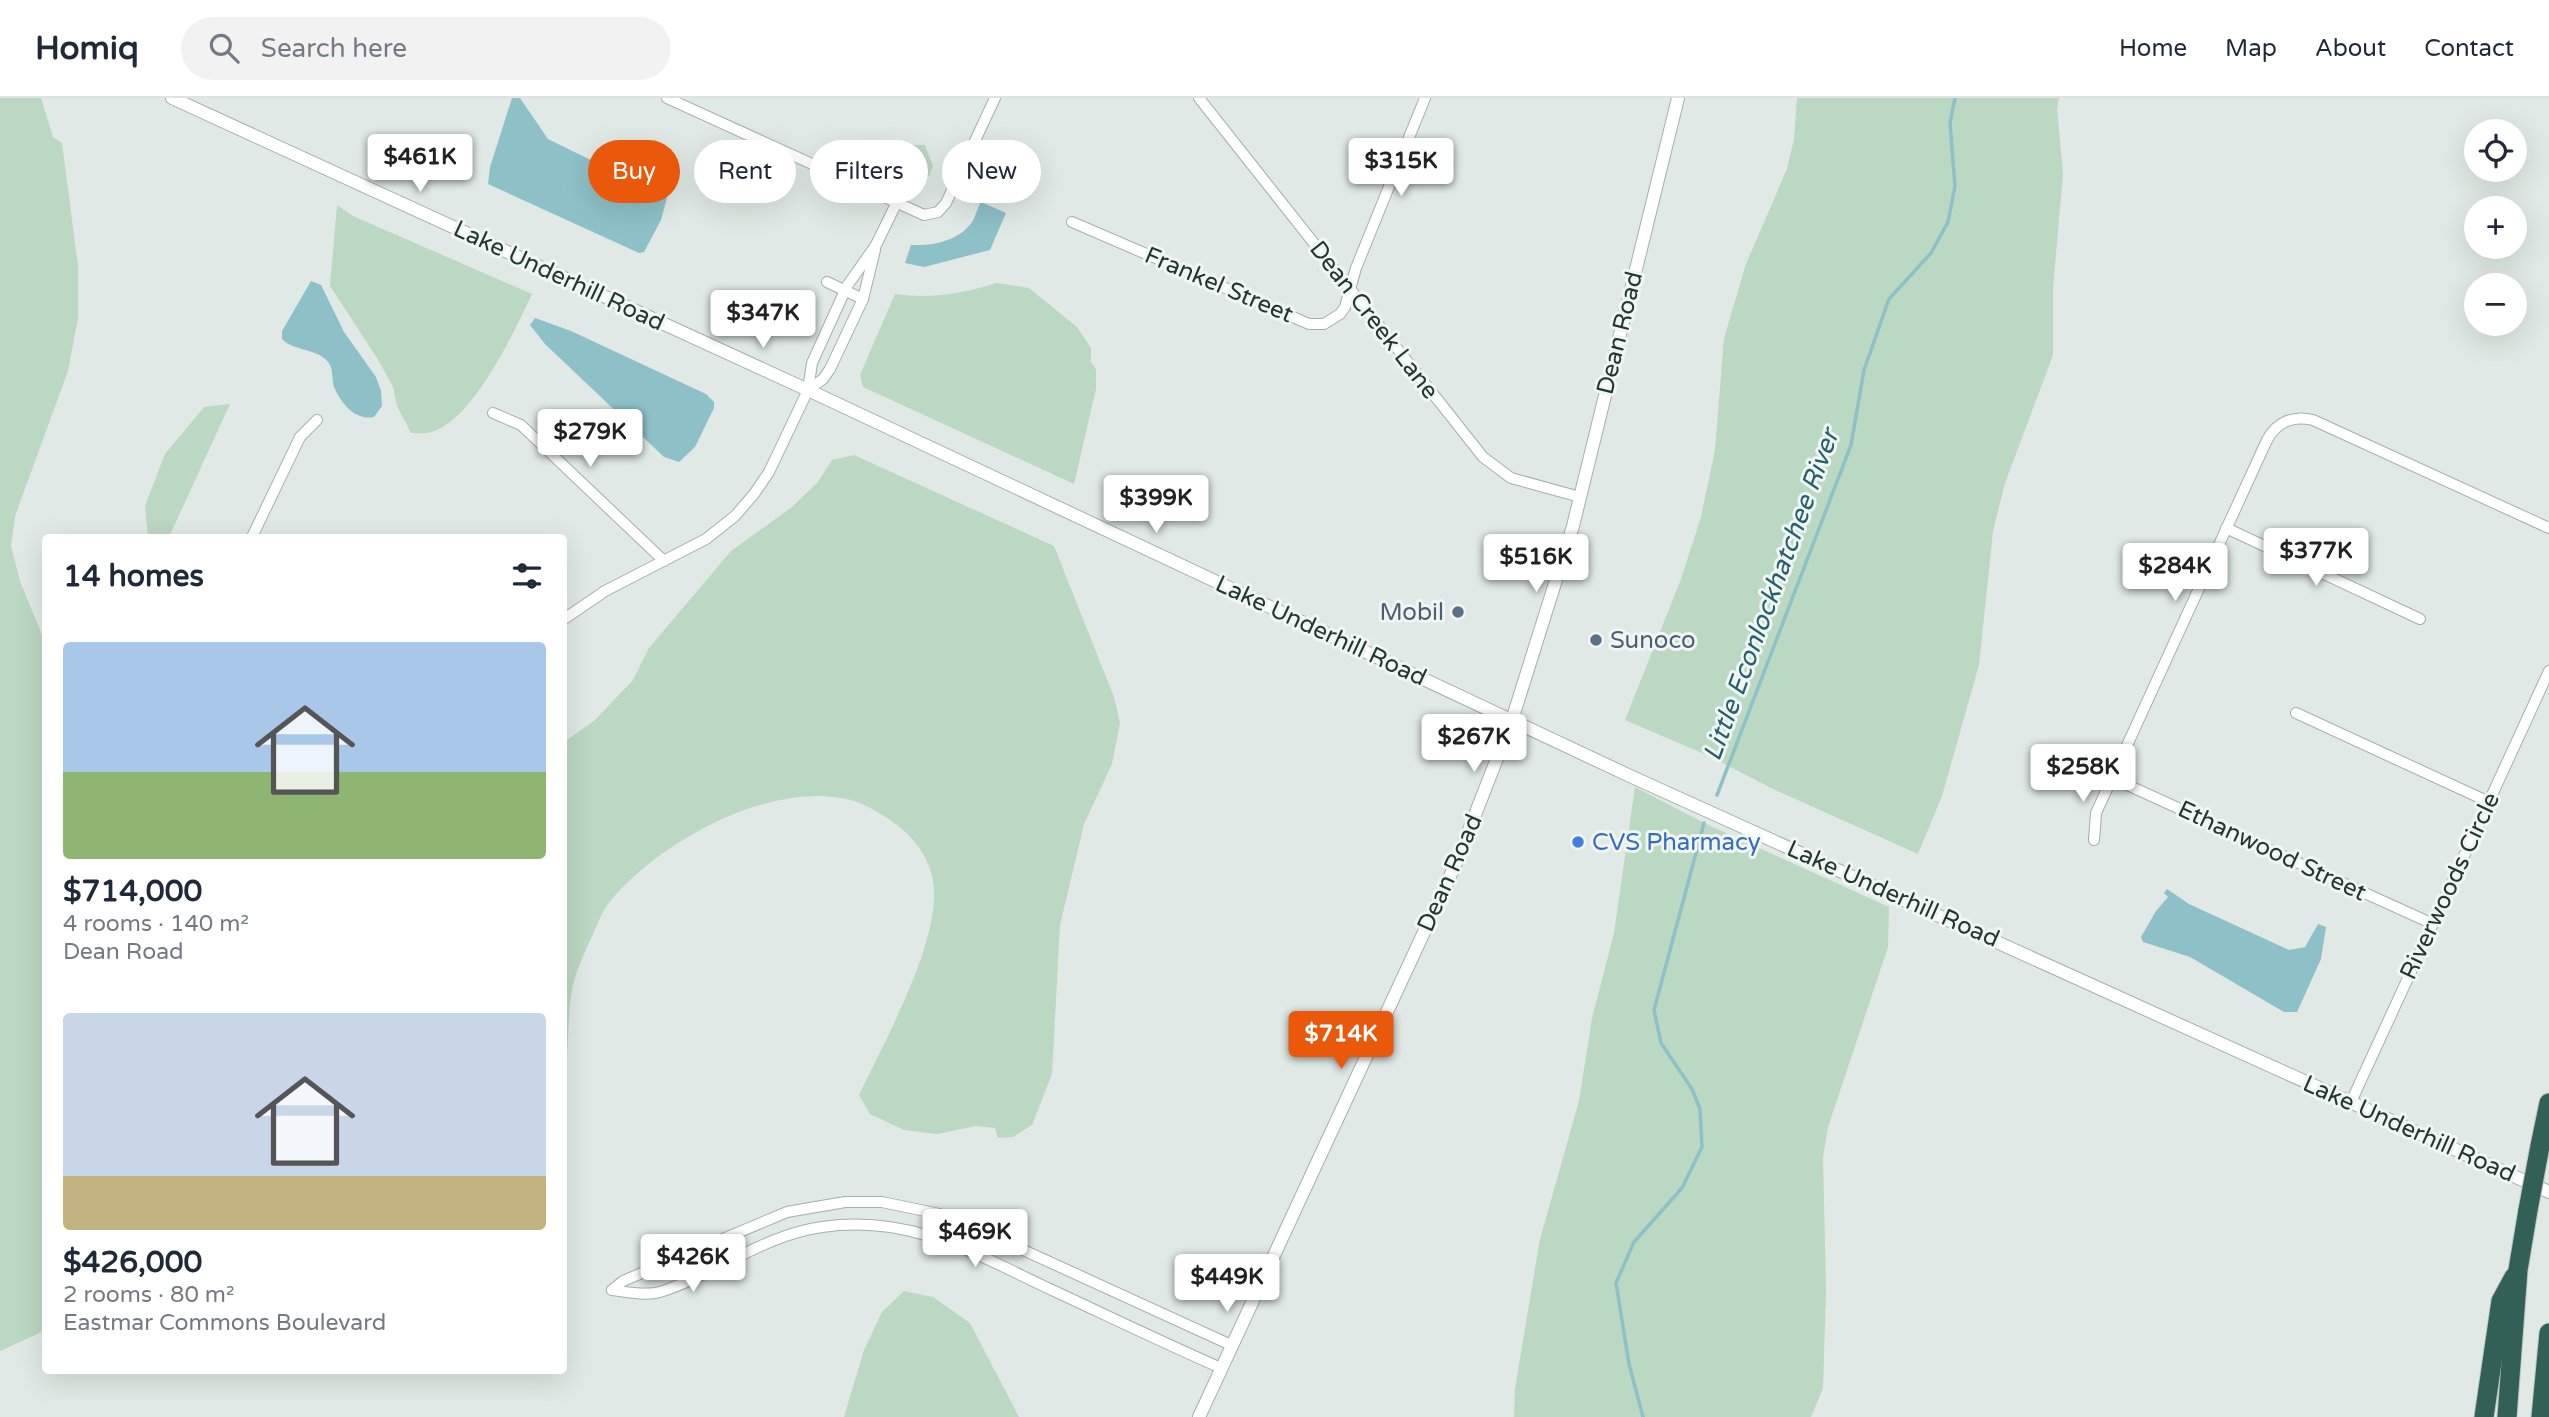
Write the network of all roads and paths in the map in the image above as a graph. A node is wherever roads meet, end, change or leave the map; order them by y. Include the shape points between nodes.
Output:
1 (172, 98) edge
2 (667, 98) edge
3 (995, 98) edge
4 (1199, 98) edge
5 (1425, 98) edge
6 (1678, 98) edge
7 (895, 204) junction
8 (1072, 222) dead end
9 (876, 245) junction
10 (827, 282) dead end
11 (845, 290) junction
12 (1350, 290) junction
13 (863, 299) junction
14 (808, 390) junction
15 (492, 413) dead end
16 (317, 420) dead end
17 (1580, 497) junction
18 (2226, 528) junction
19 (2549, 528) edge
20 (252, 534) edge
21 (664, 561) junction
22 (567, 617) edge
23 (2420, 619) dead end
24 (2549, 671) edge
25 (2295, 713) dead end
26 (1512, 720) junction
27 (2112, 778) junction
28 (2489, 802) junction
29 (2094, 840) dead end
30 (2433, 924) junction
31 (2351, 1102) junction
32 (2549, 1103) edge
33 (2549, 1192) edge
34 (2518, 1270) junction
35 (2549, 1333) edge
36 (1231, 1345) junction
37 (1221, 1368) junction
38 (1199, 1417) edge
39 (2484, 1417) edge
40 (2507, 1417) edge
41 (2541, 1417) edge

1 - 14 street, Lake Underhill Road
2 - 7 street
3 - 7 street via 941,210 920,215
4 - 12 street, Dean Creek Lane
5 - 12 street, Frankel Street
6 - 17 street, Dean Road
7 - 9 street
8 - 12 street, Frankel Street via 1309,324 1324,324 1340,314
9 - 11 street
9 - 13 street
10 - 11 street
11 - 13 street
11 - 14 street via 812,363
12 - 17 street, Dean Creek Lane via 1490,464 1511,478
13 - 14 street via 828,373
14 - 21 street via 751,499 717,531
14 - 26 street, Lake Underhill Road
15 - 21 street via 521,425
16 - 20 street via 299,439
17 - 26 street, Dean Road
18 - 19 street via 2275,428 2301,418
18 - 23 street
18 - 27 street
21 - 22 street
24 - 28 street, Riverwoods Circle
25 - 28 street
26 - 31 street, Lake Underhill Road
26 - 36 street, Dean Road via 1457,861
27 - 29 street via 2095,815
27 - 30 street, Ethanwood Street
28 - 30 street, Riverwoods Circle
30 - 31 street, Riverwoods Circle
31 - 33 street, Lake Underhill Road
32 - 34 highway, bridge
34 - 39 highway via 2501,1301
34 - 40 highway
35 - 41 highway
36 - 37 street, Dean Road
36 - 37 street via 949,1216 882,1202 845,1202 787,1212 623,1281 612,1290 658,1292 779,1238 820,1227 899,1227 979,1254
37 - 38 street, Dean Road

